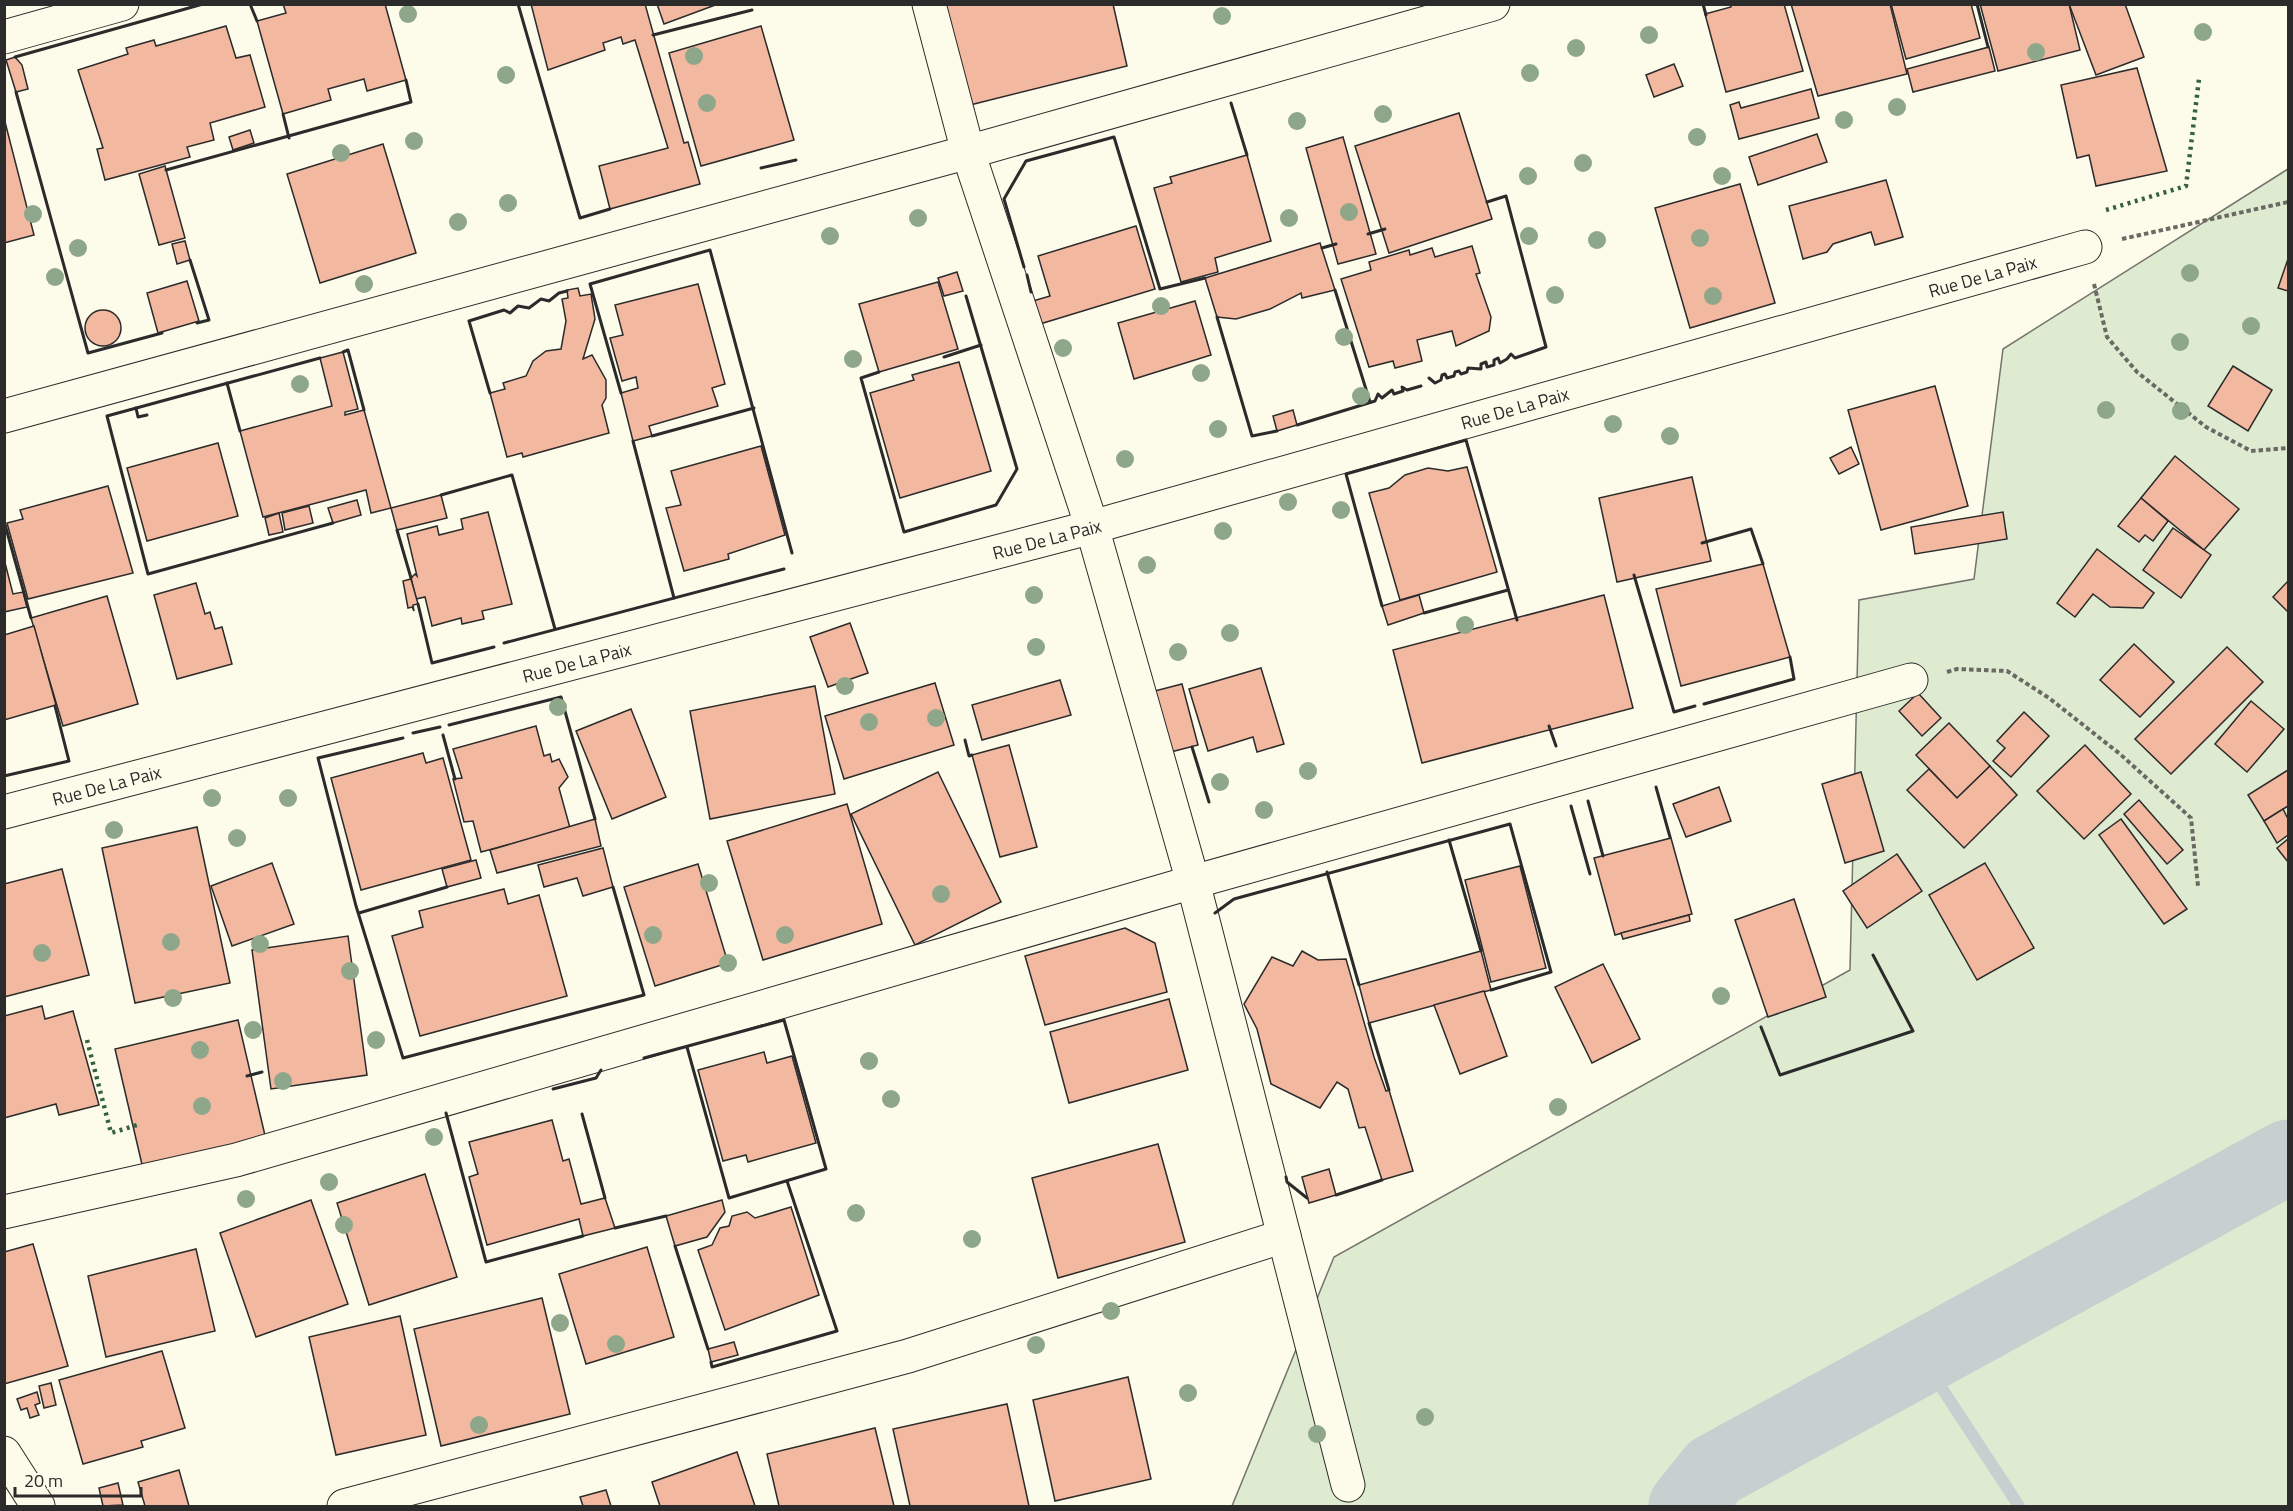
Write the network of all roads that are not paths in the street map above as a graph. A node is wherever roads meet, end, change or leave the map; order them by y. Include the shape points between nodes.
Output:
1 (122, 4) edge
2 (929, 4) edge
3 (1493, 4) edge
4 (4, 37) edge
5 (968, 152) junction
6 (2085, 247) road end
7 (4, 416) edge
8 (1092, 527) junction
9 (1911, 680) road end
10 (4, 812) edge
11 (1193, 882) junction
12 (4, 1212) edge
13 (1284, 1236) junction
14 (4, 1453) edge
15 (1348, 1485) dead end
16 (38, 1506) edge
17 (344, 1506) edge

1 - 4 street
2 - 5 street
3 - 5 street
5 - 7 street
5 - 8 street
6 - 8 street, Rue De La Paix
8 - 10 street, Rue De La Paix
8 - 11 street
9 - 11 street
11 - 12 street via 236,1160
11 - 13 street
13 - 15 street
13 - 17 street via 908,1356
14 - 16 street

